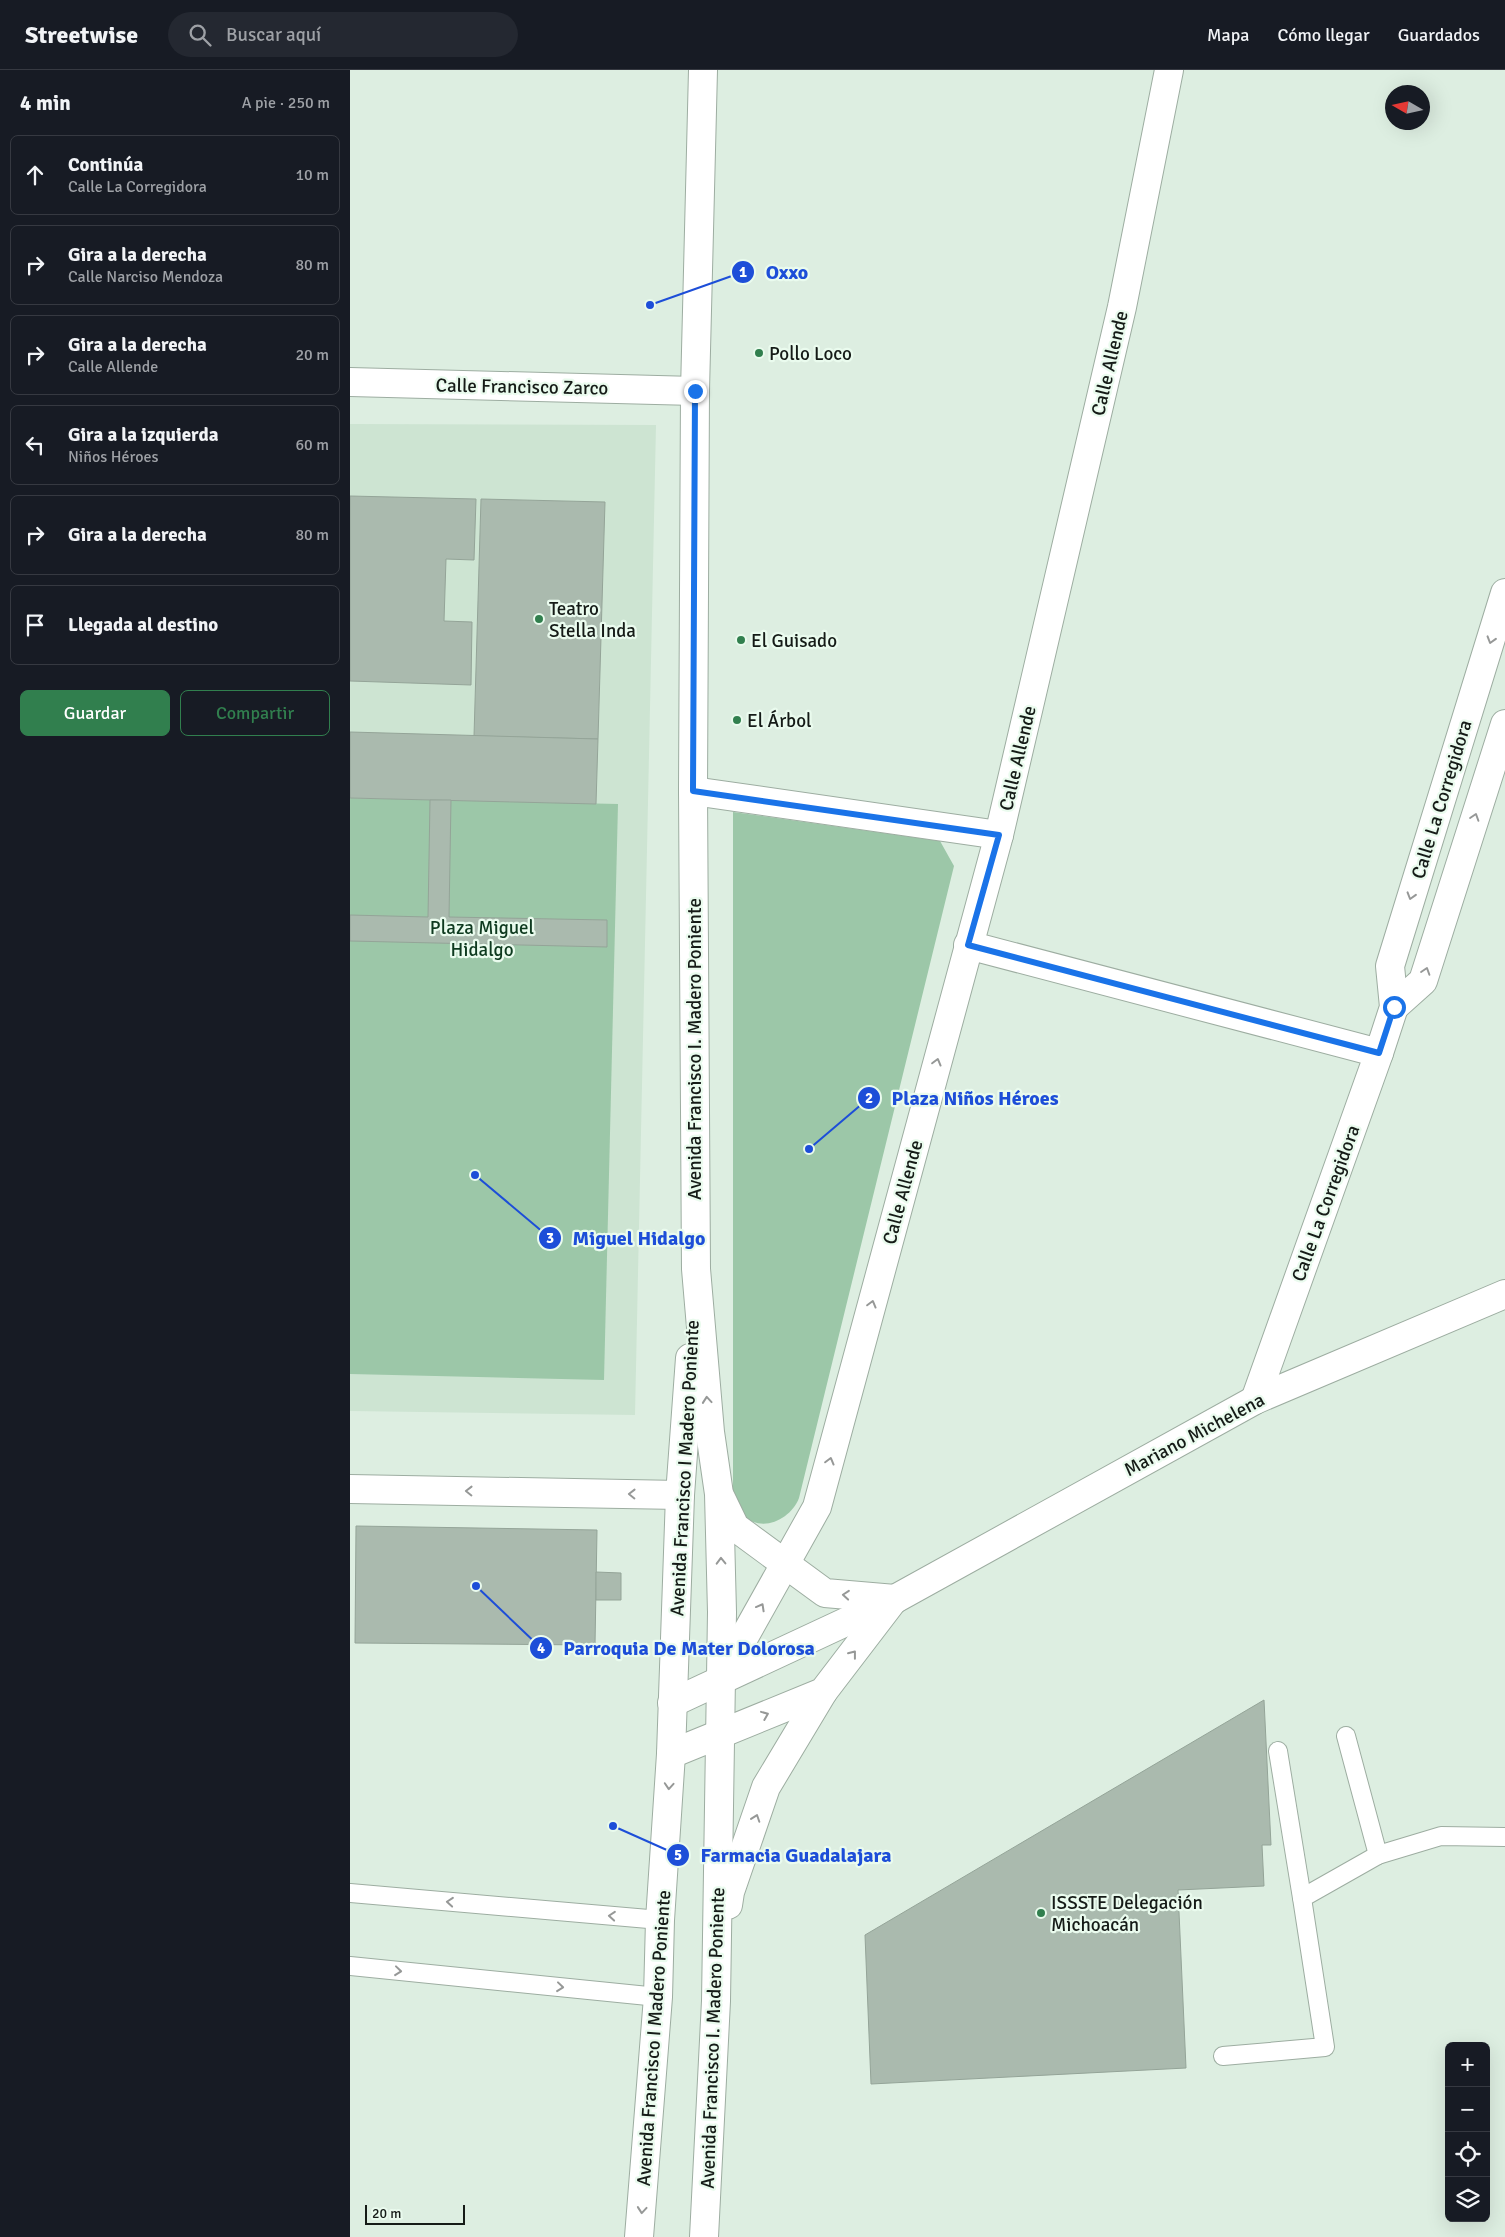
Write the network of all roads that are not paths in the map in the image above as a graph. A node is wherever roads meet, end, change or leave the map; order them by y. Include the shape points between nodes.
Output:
1 (703, 70) edge
2 (1169, 70) edge
3 (350, 382) edge
4 (695, 391) junction
5 (1505, 594) edge
6 (1505, 724) edge
7 (693, 791) junction
8 (999, 835) junction
9 (968, 945) junction
10 (1394, 1007) junction
11 (1379, 1053) junction
12 (696, 1269) junction
13 (1505, 1294) edge
14 (1255, 1400) junction
15 (350, 1489) edge
16 (719, 1494) junction
17 (680, 1495) junction
18 (784, 1565) junction
19 (895, 1599) junction
20 (720, 1680) junction
21 (823, 1692) junction
22 (672, 1702) junction
23 (720, 1734) junction
24 (1346, 1736) dead end
25 (1278, 1751) dead end
26 (671, 1754) junction
27 (1505, 1837) edge
28 (1378, 1855) junction
29 (350, 1893) edge
30 (1302, 1898) junction
31 (660, 1920) junction
32 (350, 1966) edge
33 (658, 1997) junction
34 (716, 2001) junction
35 (1223, 2056) dead end
36 (640, 2237) edge
37 (704, 2237) edge

1 - 4 street, Avenida Francisco I. Madero Poniente
2 - 8 street, Calle Allende via 1122,307
3 - 4 street, Calle Francisco Zarco
4 - 7 street, Avenida Francisco I. Madero Poniente
5 -> 10 street, Calle La Corregidora via 1390,966
10 -> 6 street, Calle La Corregidora via 1423,981
7 - 8 street
7 - 12 street, Avenida Francisco I. Madero Poniente
8 - 9 street, Calle Allende
9 - 11 street
18 -> 9 street, Calle Allende via 817,1506
10 - 11 street, Calle La Corregidora
11 - 14 street, Calle La Corregidora
16 -> 12 street, Avenida Francisco I. Madero Poniente via 710,1432
12 - 17 street, Avenida Francisco I Madero Poniente
13 - 14 street, Mariano Michelena
14 - 19 street, Mariano Michelena
17 -> 15 street
16 - 18 street via 735,1527
20 -> 16 street, Avenida Francisco I. Madero Poniente
17 - 22 street, Avenida Francisco I Madero Poniente
19 -> 18 street via 824,1593
20 -> 18 street, Calle Allende
19 - 20 street, Mariano Michelena
21 -> 19 street, Mariano Michelena
20 - 22 street, Mariano Michelena
20 - 23 street, Avenida Francisco I. Madero Poniente
23 -> 21 street
34 -> 21 street, Mariano Michelena via 730,1892 766,1787
22 - 26 street, Avenida Francisco I Madero Poniente
23 - 26 street
23 - 34 street, Avenida Francisco I. Madero Poniente
24 - 28 lane
25 - 30 lane
26 -> 31 street, Avenida Francisco I Madero Poniente
27 - 28 lane via 1441,1836
28 - 30 lane
31 -> 29 lane
30 - 35 lane via 1326,2047
31 - 33 street, Avenida Francisco I Madero Poniente
32 -> 33 lane
33 -> 36 street, Avenida Francisco I Madero Poniente
34 - 37 street, Avenida Francisco I. Madero Poniente

